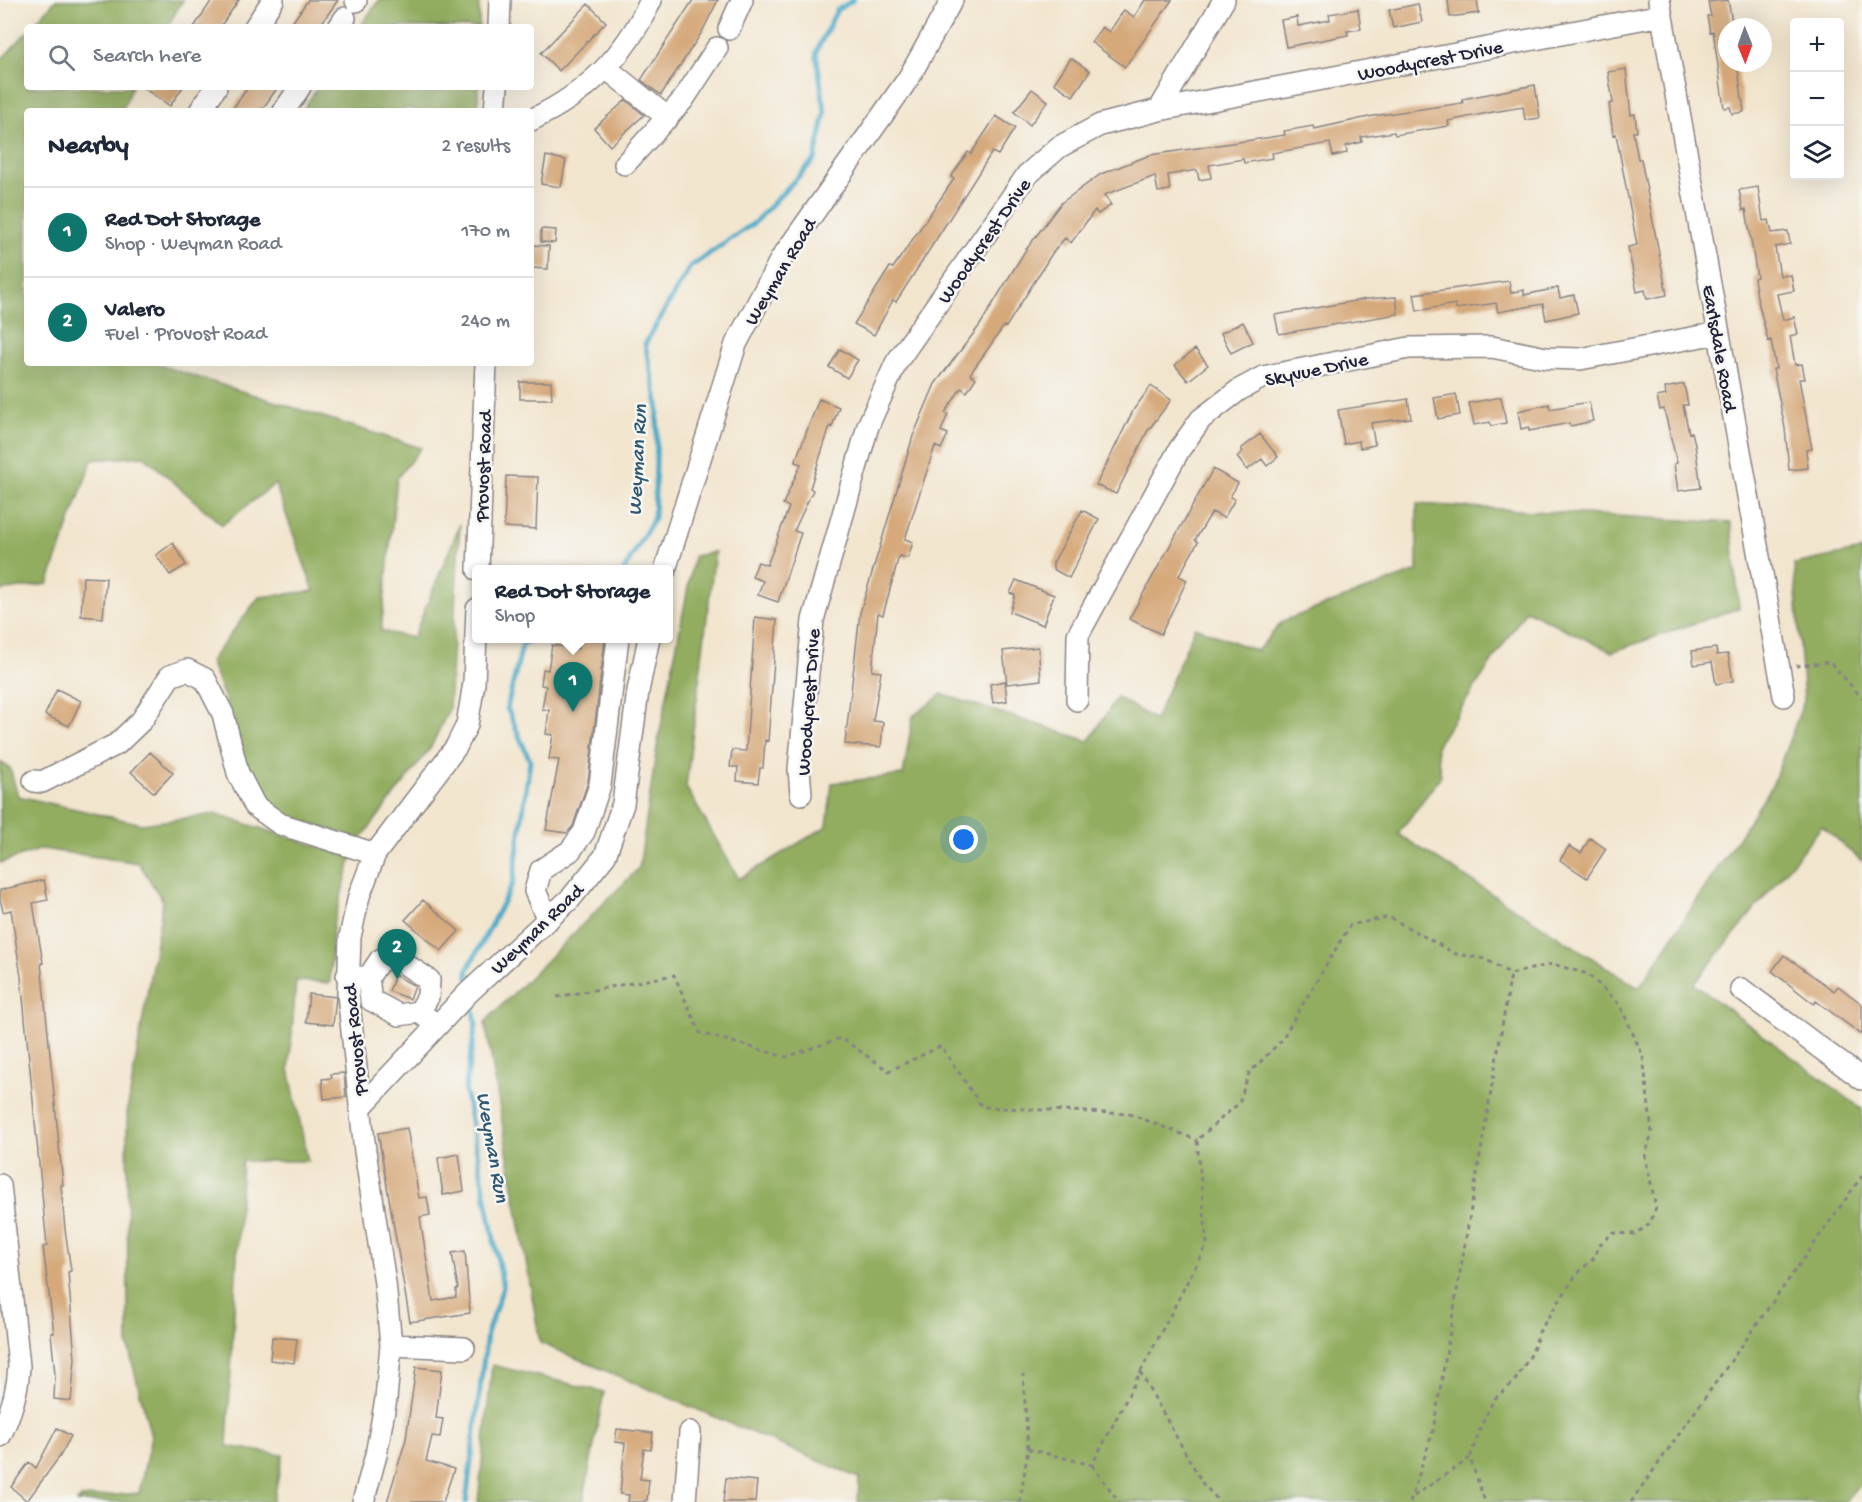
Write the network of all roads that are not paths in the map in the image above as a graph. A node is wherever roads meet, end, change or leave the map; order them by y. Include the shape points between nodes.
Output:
1 (273, 0) edge
2 (500, 0) edge
3 (651, 0) edge
4 (742, 0) edge
5 (952, 0) edge
6 (1224, 0) edge
7 (1660, 7) edge
8 (257, 24) edge
9 (499, 24) edge
10 (729, 29) dead end
11 (717, 48) dead end
12 (606, 68) junction
13 (214, 90) edge
14 (298, 90) edge
15 (496, 90) edge
16 (202, 108) edge
17 (286, 108) edge
18 (495, 108) edge
19 (1159, 110) junction
20 (534, 118) edge
21 (668, 118) junction
22 (625, 164) dead end
23 (1718, 333) junction
24 (486, 366) edge
25 (478, 565) edge
26 (667, 565) edge
27 (476, 643) edge
28 (618, 643) edge
29 (648, 643) edge
30 (1784, 696) dead end
31 (1077, 700) dead end
32 (34, 781) dead end
33 (801, 794) dead end
34 (375, 854) junction
35 (548, 920) junction
36 (347, 976) junction
37 (369, 978) junction
38 (1741, 988) dead end
39 (419, 1012) junction
40 (438, 1024) junction
41 (1862, 1079) edge
42 (360, 1108) junction
43 (0, 1185) edge
44 (390, 1345) junction
45 (464, 1348) dead end
46 (690, 1432) dead end
47 (0, 1436) edge
48 (363, 1502) edge
49 (685, 1502) edge

1 - 8 street
2 - 9 street
3 - 12 street via 637,31
4 - 10 street
5 - 26 street, Weyman Road via 908,79 782,259 736,344
6 - 19 street
7 - 19 street, Woodycrest Drive
7 - 23 street, Earlsdale Road
11 - 21 street
12 - 20 street via 586,86
12 - 21 street
13 - 16 street
14 - 17 street
15 - 18 street
19 - 33 street, Woodycrest Drive via 1100,125 1059,147 1027,175 896,363 868,426 813,620 799,769
21 - 22 street
23 - 30 street, Earlsdale Road
23 - 31 street, Skyvue Drive via 1580,359 1546,358 1492,347 1409,348 1263,377 1239,390 1201,419 1179,450 1078,635
24 - 25 street, Provost Road
27 - 34 street, Provost Road via 467,724 456,747
28 - 35 street via 600,785 584,832 570,851 541,870 535,891
29 - 35 street, Weyman Road via 623,804 605,856
32 - 34 street via 42,782 117,744 142,720 170,676 187,670 205,679 223,714 238,773 255,806 280,824
34 - 36 street, Provost Road via 359,896
35 - 40 street, Weyman Road
36 - 37 street
36 - 42 street, Provost Road
37 - 39 street via 371,1000 399,1015
37 - 39 street via 380,960 396,958 429,980 428,997
38 - 41 street
39 - 40 street
40 - 42 street, Weyman Road
42 - 44 street, Provost Road
43 - 47 street via 19,1366 18,1388
44 - 45 street
44 - 48 street, Provost Road via 384,1410
46 - 49 street

